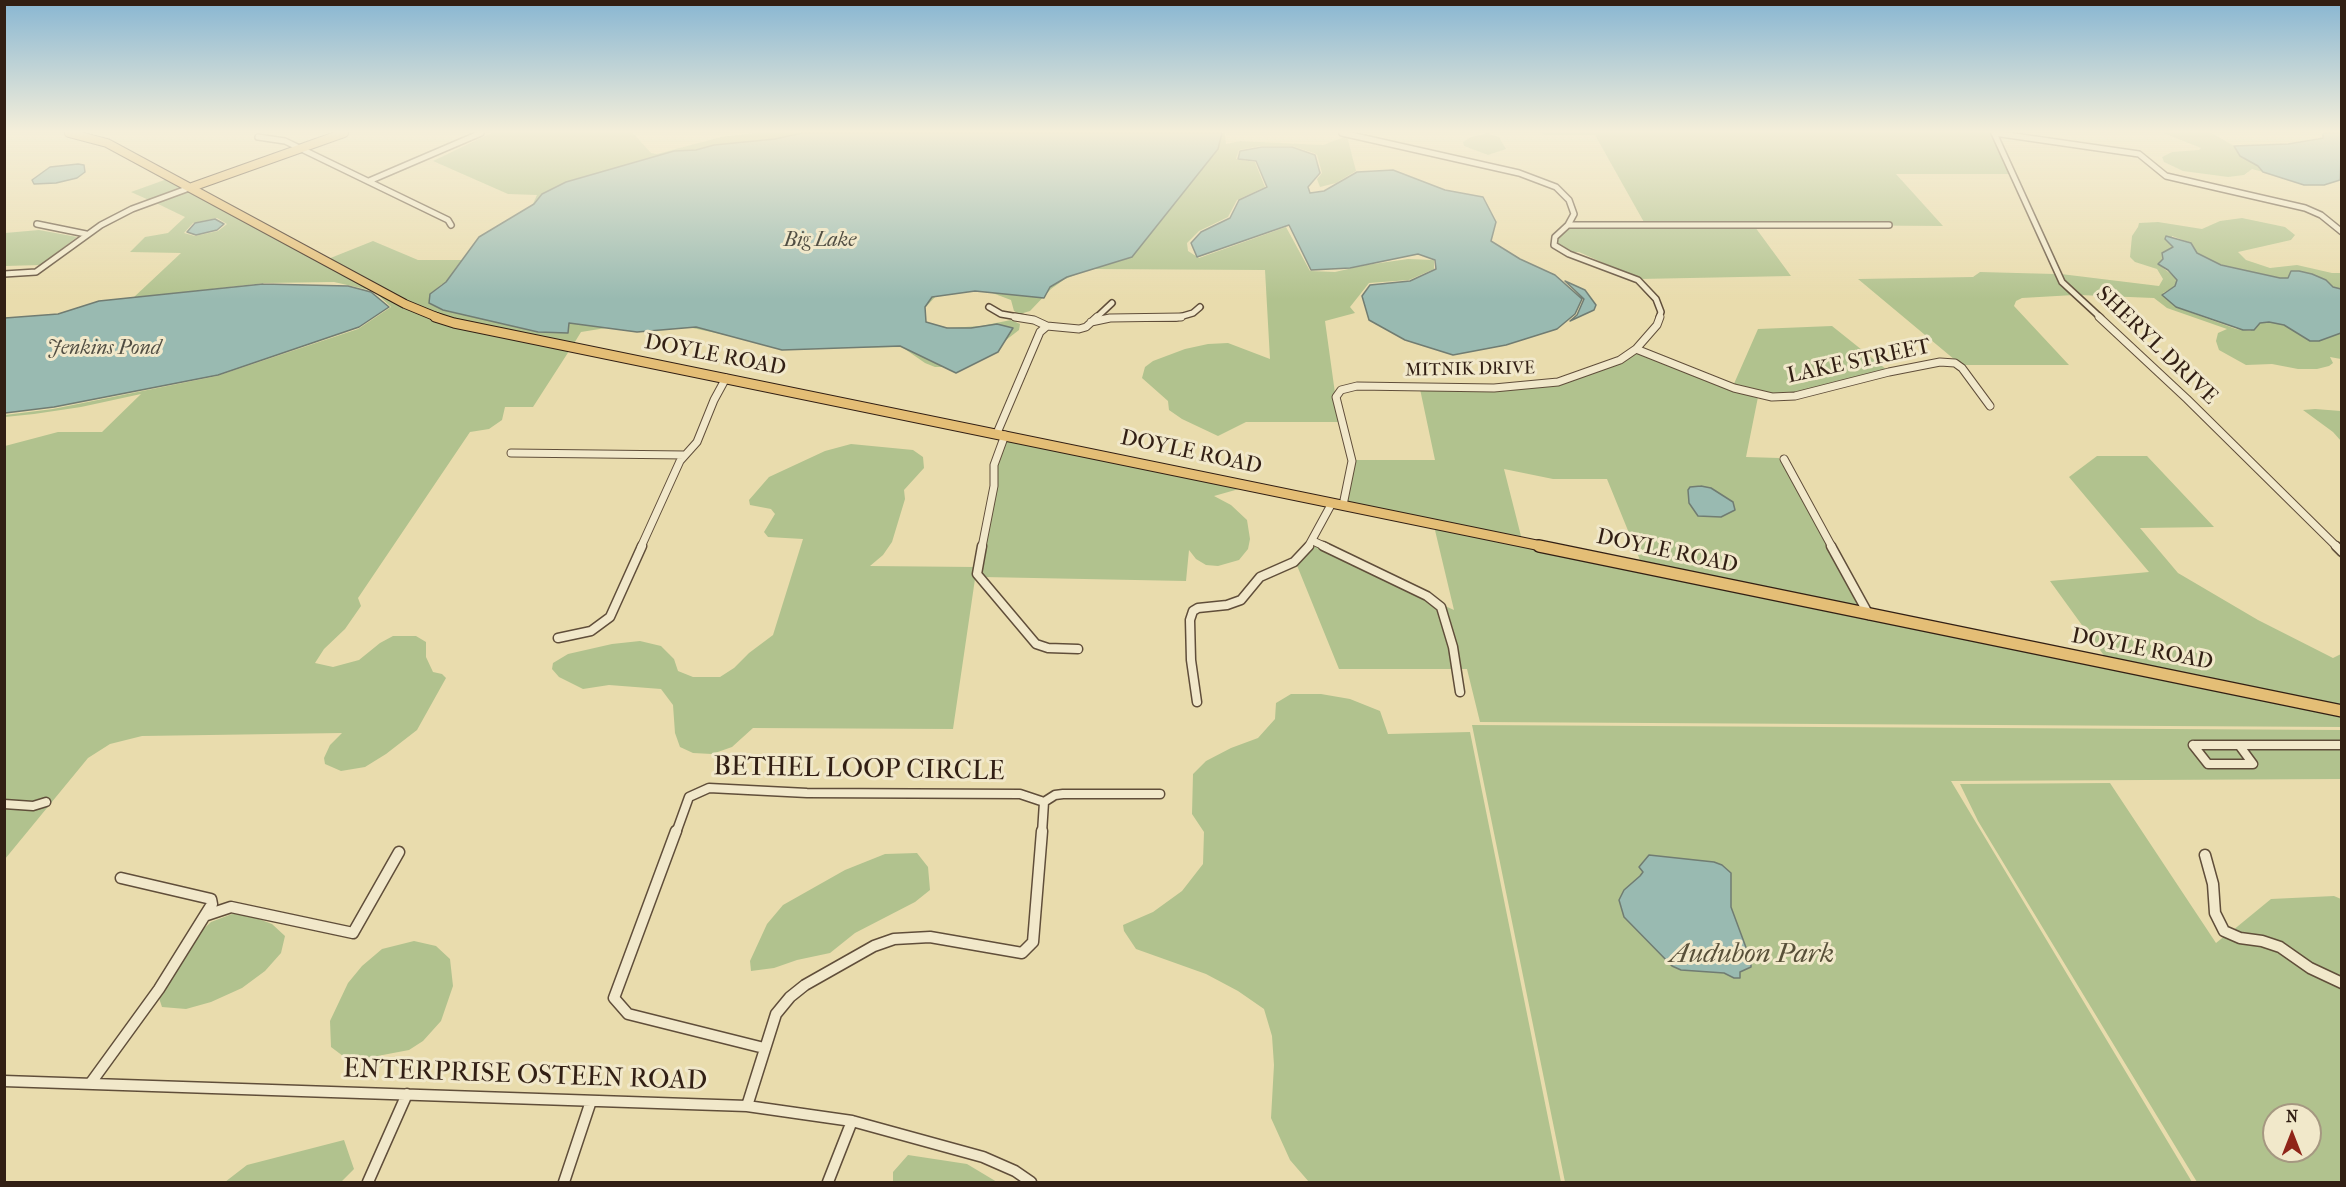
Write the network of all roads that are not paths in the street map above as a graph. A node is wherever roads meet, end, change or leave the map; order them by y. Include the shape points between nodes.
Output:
1 (188, 188) edge
2 (195, 188) edge
3 (384, 188) edge
4 (1557, 188) edge
5 (2019, 188) edge
6 (2220, 188) edge
7 (37, 224) dead end
8 (451, 225) dead end
9 (1568, 225) junction
10 (1889, 225) dead end
11 (2342, 232) edge
12 (86, 234) junction
13 (4, 274) edge
14 (1112, 303) dead end
15 (989, 307) dead end
16 (1200, 307) dead end
17 (1091, 322) junction
18 (1047, 326) junction
19 (1636, 349) junction
20 (726, 378) junction
21 (1990, 406) dead end
22 (1001, 434) junction
23 (511, 453) dead end
24 (685, 455) junction
25 (1784, 459) dead end
26 (1332, 503) junction
27 (1343, 505) junction
28 (1313, 541) junction
29 (2342, 552) edge
30 (1869, 615) junction
31 (558, 638) dead end
32 (1078, 649) dead end
33 (1460, 692) dead end
34 (1197, 702) dead end
35 (2342, 711) edge
36 (2239, 745) junction
37 (2342, 746) edge
38 (1160, 794) dead end
39 (46, 802) dead end
40 (1044, 802) junction
41 (4, 804) edge
42 (399, 852) dead end
43 (2205, 855) dead end
44 (121, 878) dead end
45 (207, 915) junction
46 (2342, 982) edge
47 (764, 1048) junction
48 (4, 1081) edge
49 (90, 1084) junction
50 (407, 1094) junction
51 (591, 1101) junction
52 (747, 1106) junction
53 (852, 1121) junction
54 (368, 1182) edge
55 (564, 1182) edge
56 (828, 1182) edge
57 (1031, 1182) edge

1 - 12 street via 132,210
2 - 20 main road, DOYLE ROAD via 428,314 454,323
3 - 8 street
4 - 9 street, MITNIK DRIVE via 1569,200 1574,214
5 - 29 street, SHERYL DRIVE via 2062,282
6 - 11 street via 2305,208
7 - 12 street
9 - 10 street
9 - 19 street, MITNIK DRIVE via 1553,242 1558,249 1631,277 1656,299 1661,318
12 - 13 street via 45,267 27,274
14 - 17 street
15 - 18 street
16 - 17 street via 1193,314 1176,318 1110,318
17 - 18 street via 1075,330
18 - 22 street via 1040,332
19 - 21 street, LAKE STREET via 1734,388 1772,397 1795,396 1940,362 1955,363 1968,374
19 - 27 street, MITNIK DRIVE via 1603,368 1537,386 1357,386 1341,390 1336,397 1352,461
20 - 22 main road, DOYLE ROAD
20 - 24 street via 697,442
22 - 26 main road, DOYLE ROAD
22 - 32 street via 976,574 1036,644
23 - 24 street
24 - 31 street via 610,617 591,631
25 - 30 street
26 - 27 main road, DOYLE ROAD
26 - 28 street
27 - 30 main road, DOYLE ROAD
28 - 33 street via 1427,596 1441,607
28 - 34 street via 1294,562 1260,577 1241,600 1193,612 1191,660
30 - 35 main road, DOYLE ROAD
36 - 36 street via 2205,745 2193,745 2208,764 2253,764
36 - 37 street
38 - 40 street via 1062,794
39 - 41 street via 33,806
40 - 47 street via 1033,942 1022,953 930,937 894,939 874,946 790,997 776,1014
40 - 47 street, BETHEL LOOP CIRCLE via 1020,794 807,793 723,787 689,797 614,998 628,1014
42 - 45 street via 353,933 231,907
43 - 46 street via 2215,913 2224,931 2280,947 2310,968
44 - 45 street via 211,899
45 - 49 street
47 - 52 street
48 - 49 street, ENTERPRISE OSTEEN ROAD
49 - 50 street, ENTERPRISE OSTEEN ROAD
50 - 51 street, ENTERPRISE OSTEEN ROAD
50 - 54 street
51 - 52 street, ENTERPRISE OSTEEN ROAD
51 - 55 street
52 - 53 street, ENTERPRISE OSTEEN ROAD
53 - 56 street
53 - 57 street, ENTERPRISE OSTEEN ROAD via 983,1156

